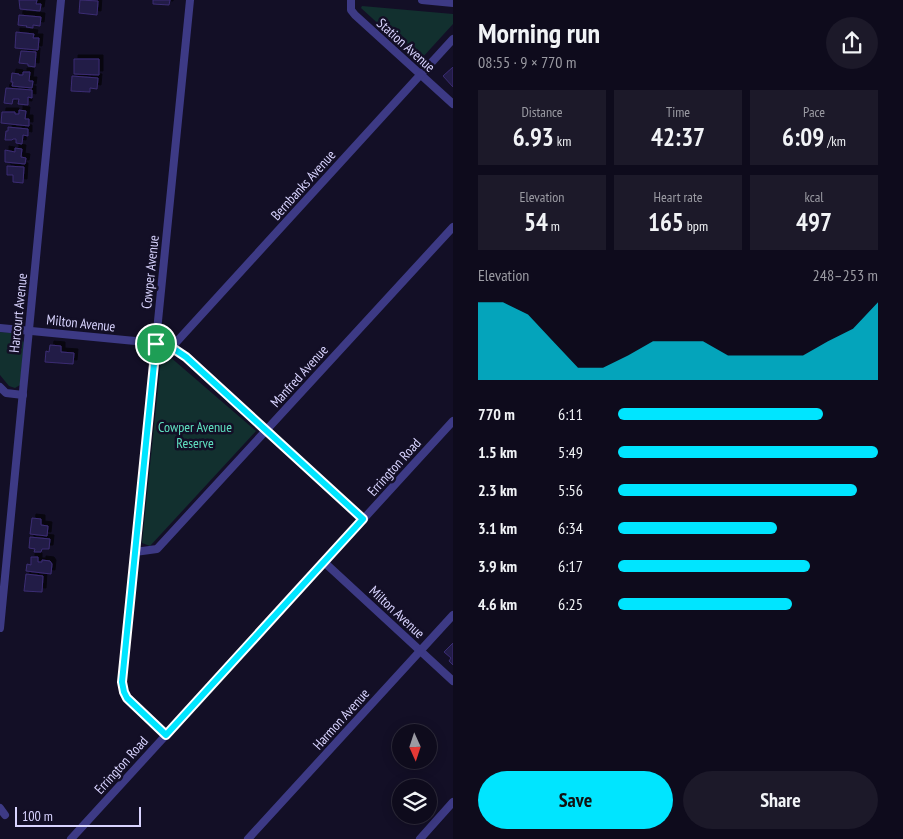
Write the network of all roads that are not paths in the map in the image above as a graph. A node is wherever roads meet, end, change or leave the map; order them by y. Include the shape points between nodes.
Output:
1 (61, 0) edge
2 (351, 0) edge
3 (422, 0) edge
4 (189, 1) edge
5 (453, 3) edge
6 (453, 39) edge
7 (420, 74) junction
8 (453, 104) edge
9 (453, 226) edge
10 (0, 328) edge
11 (29, 331) junction
12 (156, 344) junction
13 (171, 348) junction
14 (0, 387) edge
15 (23, 395) junction
16 (453, 421) edge
17 (266, 430) junction
18 (363, 519) junction
19 (136, 552) junction
20 (324, 562) junction
21 (2, 582) edge
22 (453, 615) edge
23 (0, 628) edge
24 (420, 651) junction
25 (453, 681) edge
26 (166, 735) junction
27 (453, 802) edge
28 (0, 808) edge
29 (5, 815) dead end
30 (71, 839) edge
31 (248, 839) edge
32 (420, 839) edge

1 - 11 street, Harcourt Avenue
2 - 7 street, Station Avenue via 355,16
3 - 5 street
4 - 12 street, Cowper Avenue
6 - 7 street, Bernbanks Avenue
7 - 8 street, Station Avenue
7 - 13 street, Bernbanks Avenue
9 - 17 street, Manfred Avenue
10 - 11 street, Milton Avenue
11 - 12 street, Milton Avenue
11 - 15 street, Harcourt Avenue
12 - 13 street, Milton Avenue
12 - 19 street, Cowper Avenue
13 - 17 street, Milton Avenue via 186,357
14 - 15 street via 6,393
15 - 21 street, Harcourt Avenue
16 - 18 street, Errington Road
17 - 18 street, Milton Avenue
17 - 19 street, Manfred Avenue via 157,549
18 - 20 street, Errington Road
19 - 26 street, Cowper Avenue via 122,682 127,698
20 - 24 street, Milton Avenue
20 - 26 street, Errington Road
21 - 23 street, Harcourt Avenue
22 - 24 street, Harmon Avenue
24 - 25 street, Milton Avenue
24 - 31 street, Harmon Avenue
26 - 30 street, Errington Road
27 - 32 street
28 - 29 street

